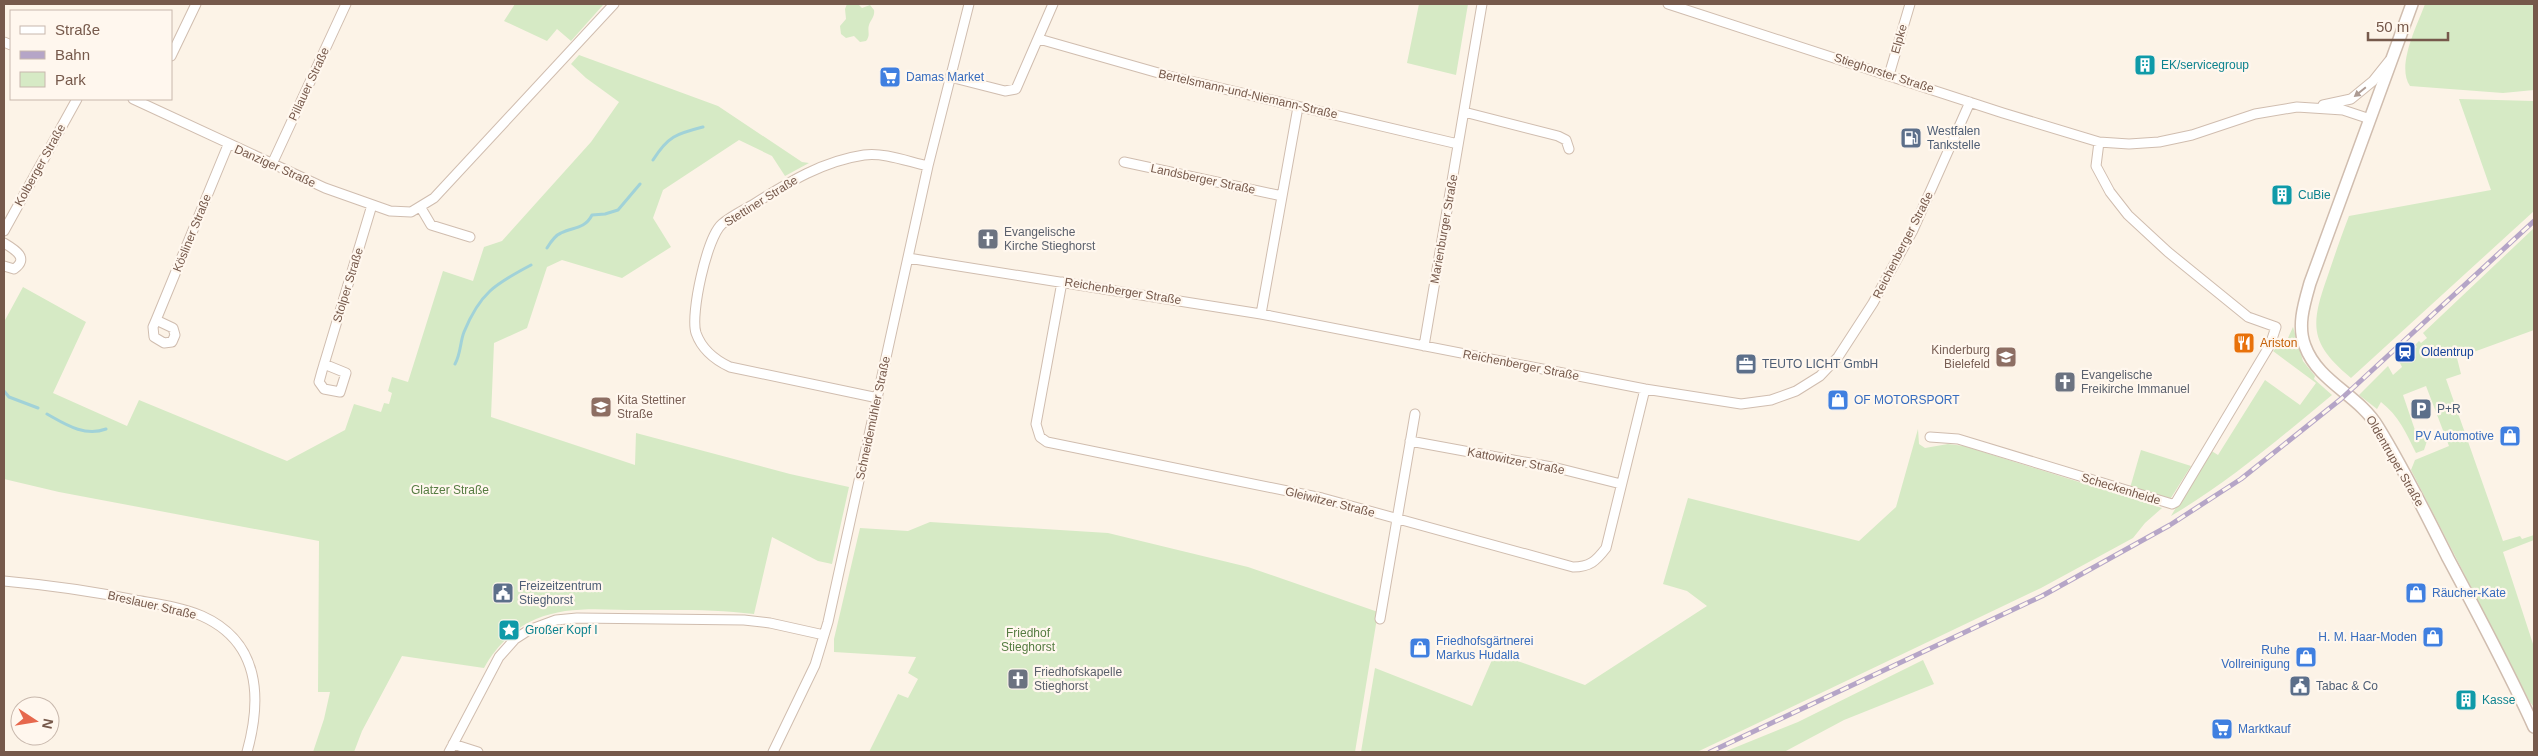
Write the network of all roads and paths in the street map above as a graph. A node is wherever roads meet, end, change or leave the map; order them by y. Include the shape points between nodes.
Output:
1 (196, 4) edge
2 (346, 4) edge
3 (614, 4) edge
4 (969, 4) edge
5 (1053, 4) edge
6 (1482, 4) edge
7 (1668, 4) edge
8 (1910, 4) edge
9 (2412, 4) edge
10 (1039, 39) junction
11 (172, 54) edge
12 (2392, 57) junction
13 (1889, 75) junction
14 (950, 77) junction
15 (76, 100) edge
16 (150, 102) edge
17 (1970, 102) junction
18 (1298, 107) junction
19 (2316, 107) junction
20 (1464, 112) junction
21 (2370, 119) junction
22 (2099, 142) junction
23 (1458, 144) junction
24 (228, 145) junction
25 (1569, 149) dead end
26 (1124, 162) dead end
27 (272, 164) junction
28 (928, 166) junction
29 (1282, 196) junction
30 (372, 205) junction
31 (421, 208) junction
32 (4, 231) edge
33 (470, 237) dead end
34 (4, 242) edge
35 (908, 258) junction
36 (4, 266) edge
37 (1062, 282) junction
38 (1261, 314) junction
39 (156, 320) dead end
40 (1424, 346) junction
41 (324, 364) dead end
42 (1645, 390) junction
43 (878, 398) junction
44 (1415, 414) dead end
45 (1930, 437) dead end
46 (1410, 441) junction
47 (1621, 484) junction
48 (1398, 520) junction
49 (4, 581) edge
50 (1380, 619) dead end
51 (824, 636) junction
52 (2534, 727) edge
53 (451, 748) edge
54 (246, 752) edge
55 (478, 752) edge
56 (773, 752) edge

1 - 11 street
2 - 27 street, Pillauer Straße
3 - 31 street via 434,198
4 - 14 street, Schneidemühler Straße
5 - 10 street
6 - 20 street, Marienburger Straße
7 - 13 street, Stieghorster Straße
8 - 13 street, Elpke
9 - 12 street, Oldentruper Straße
10 - 14 street via 1016,89 1005,91
10 - 18 street, Bertelsmann-und-Niemann-Straße via 1169,76
12 -> 19 street, Stieghorster Straße via 2373,81 2351,98
12 - 21 street, Oldentruper Straße
13 - 17 street, Stieghorster Straße
14 - 28 street, Schneidemühler Straße
15 - 32 street, Kolberger Straße
16 - 24 street, Danziger Straße
17 - 22 street, Stieghorster Straße
17 - 42 street, Reichenberger Straße via 1913,230 1873,303 1838,357 1820,376 1796,391 1771,400 1741,404
18 - 23 street, Bertelsmann-und-Niemann-Straße
18 - 29 street
19 - 21 street, Stieghorster Straße via 2343,110
19 - 22 street, Stieghorster Straße via 2272,110 2159,142
20 - 23 street, Marienburger Straße
20 - 25 street via 1558,136 1566,140
21 - 52 street, Oldentruper Straße via 2306,297 2301,319 2304,345 2320,371 2358,403 2378,427 2422,506
22 - 45 street, Scheckenheide via 2096,166 2128,215 2248,317 2276,328 2270,345 2172,504 1958,439
23 - 40 street, Marienburger Straße
24 - 27 street, Danziger Straße
24 - 39 street, Kösliner Straße
26 - 29 street, Landsberger Straße
27 - 30 street, Danziger Straße
28 - 35 street, Schneidemühler Straße
28 - 43 street, Stettiner Straße via 878,155 863,155 816,168 782,186 717,229 711,241 695,310 694,325 699,340 710,355 730,367
29 - 38 street
30 - 31 street, Danziger Straße via 400,213
30 - 41 street, Stolper Straße
31 - 33 street via 431,226
34 - 36 street via 17,250 21,260 14,269
35 - 37 street, Reichenberger Straße
35 - 43 street, Schneidemühler Straße
37 - 38 street, Reichenberger Straße
37 - 48 street, Gleiwitzer Straße via 1036,424 1040,437 1056,444 1322,498
38 - 40 street, Reichenberger Straße
40 - 42 street, Reichenberger Straße
42 - 47 street, Gleiwitzer Straße
43 - 51 street, Schneidemühler Straße
44 - 46 street
46 - 47 street, Kattowitzer Straße via 1557,468
46 - 48 street
47 - 48 street, Gleiwitzer Straße via 1606,548 1586,567 1573,567
48 - 50 street
49 - 54 street, Breslauer Straße via 64,587 172,607 202,616 221,627 236,640 254,677 254,725
51 - 53 street via 744,620 577,618 542,624 515,639 499,657
51 - 56 street, Schneidemühler Straße via 805,690
53 - 55 street

